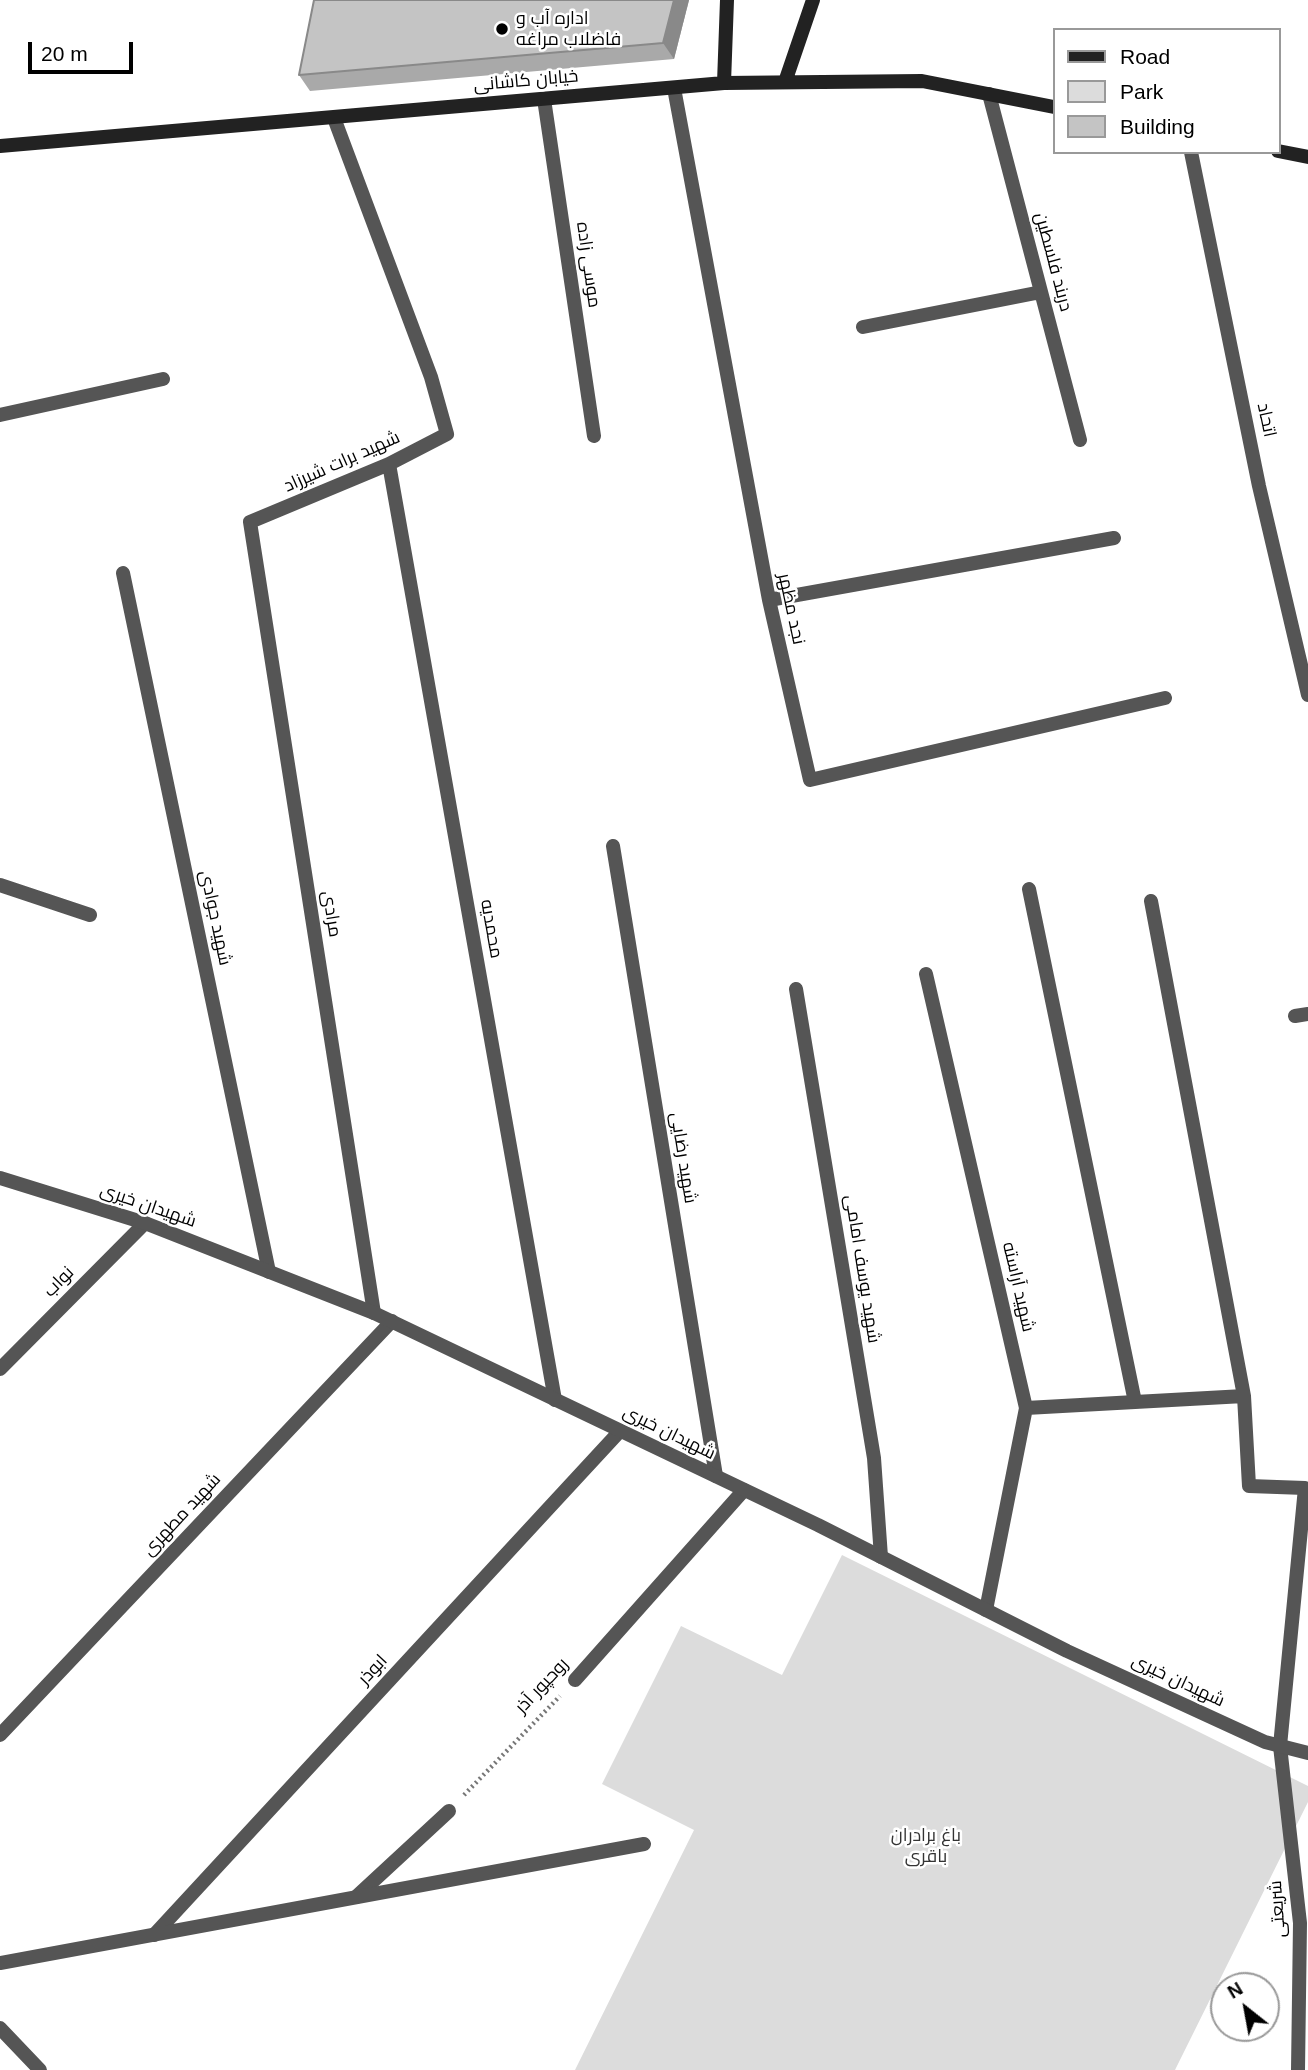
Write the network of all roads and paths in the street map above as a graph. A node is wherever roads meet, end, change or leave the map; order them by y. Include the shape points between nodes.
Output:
1 (727, 0) edge
2 (813, 0) edge
3 (785, 82) junction
4 (724, 83) junction
5 (674, 88) junction
6 (989, 94) junction
7 (544, 99) junction
8 (1052, 107) edge
9 (334, 118) junction
10 (0, 146) edge
11 (1280, 151) edge
12 (1191, 154) edge
13 (1308, 157) edge
14 (1041, 292) junction
15 (863, 327) dead end
16 (163, 379) dead end
17 (0, 415) edge
18 (594, 436) dead end
19 (1080, 440) dead end
20 (388, 464) junction
21 (250, 522) joint
22 (1114, 538) dead end
23 (123, 573) dead end
24 (769, 600) junction
25 (1308, 695) edge
26 (1165, 698) dead end
27 (613, 846) dead end
28 (0, 885) edge
29 (1029, 889) dead end
30 (1151, 901) dead end
31 (90, 915) dead end
32 (926, 974) dead end
33 (796, 989) dead end
34 (0, 1178) edge
35 (145, 1223) junction
36 (269, 1272) junction
37 (374, 1313) junction
38 (392, 1321) junction
39 (0, 1369) edge
40 (1244, 1396) junction
41 (555, 1400) junction
42 (1135, 1402) junction
43 (1026, 1408) junction
44 (620, 1431) junction
45 (716, 1476) junction
46 (744, 1490) junction
47 (881, 1557) junction
48 (986, 1610) junction
49 (575, 1680) joint
50 (0, 1734) edge
51 (1280, 1746) junction
52 (1308, 1753) edge
53 (449, 1811) joint
54 (645, 1844) dead end
55 (356, 1897) junction
56 (155, 1935) junction
57 (0, 1963) edge
58 (0, 2028) edge
59 (40, 2070) edge
60 (1298, 2070) edge

1 - 4 street
2 - 3 street
3 - 4 street, خیابان کاشانی
3 - 6 street, خیابان کاشانی via 922,80
4 - 5 street, خیابان کاشانی
5 - 7 street, خیابان کاشانی
5 - 24 street, نجد مظهر
6 - 8 street, خیابان کاشانی
6 - 14 street, دربند فلسطین
7 - 9 street, خیابان کاشانی
7 - 18 street, موسی زاده
9 - 10 street, خیابان کاشانی
9 - 20 street, شهید برات شیرزاد via 431,377 447,434
11 - 13 street
12 - 25 street, اتحاد via 1259,486
14 - 15 street
14 - 19 street, دربند فلسطین
16 - 17 street
20 - 21 street, شهید برات شیرزاد
20 - 41 street, محمدیه
21 - 37 street, مرادی
22 - 24 street
23 - 36 street, شهید جوادی
24 - 26 street, نجد مظهر via 810,780
27 - 45 street, شهید رضایی
28 - 31 street
29 - 42 street
30 - 40 street
32 - 43 street, شهید آراسته
33 - 47 street, شهید یوسف امامی via 874,1458
34 - 35 street, شهیدان خیری
35 - 36 street, شهیدان خیری
35 - 39 street, نواب
36 - 37 street, شهیدان خیری
37 - 38 street, شهیدان خیری
38 - 41 street, شهیدان خیری
38 - 50 street, شهید مطهری
40 - 42 street
40 - 51 street, شریعتی via 1249,1486 1305,1488
41 - 44 street, شهیدان خیری
42 - 43 street
43 - 48 street, شهید آراسته
44 - 45 street, شهیدان خیری
44 - 56 street, ابوذر
45 - 46 street, شهیدان خیری
46 - 47 street, شهیدان خیری
46 - 49 street, روحپور آذر
47 - 48 street, شهیدان خیری
48 - 51 street, شهیدان خیری
49 - 53 path, روحپور آذر
51 - 52 street, شهیدان خیری
51 - 60 street, شریعتی via 1300,1923
53 - 55 street
54 - 55 street
55 - 56 street
56 - 57 street
58 - 59 street

